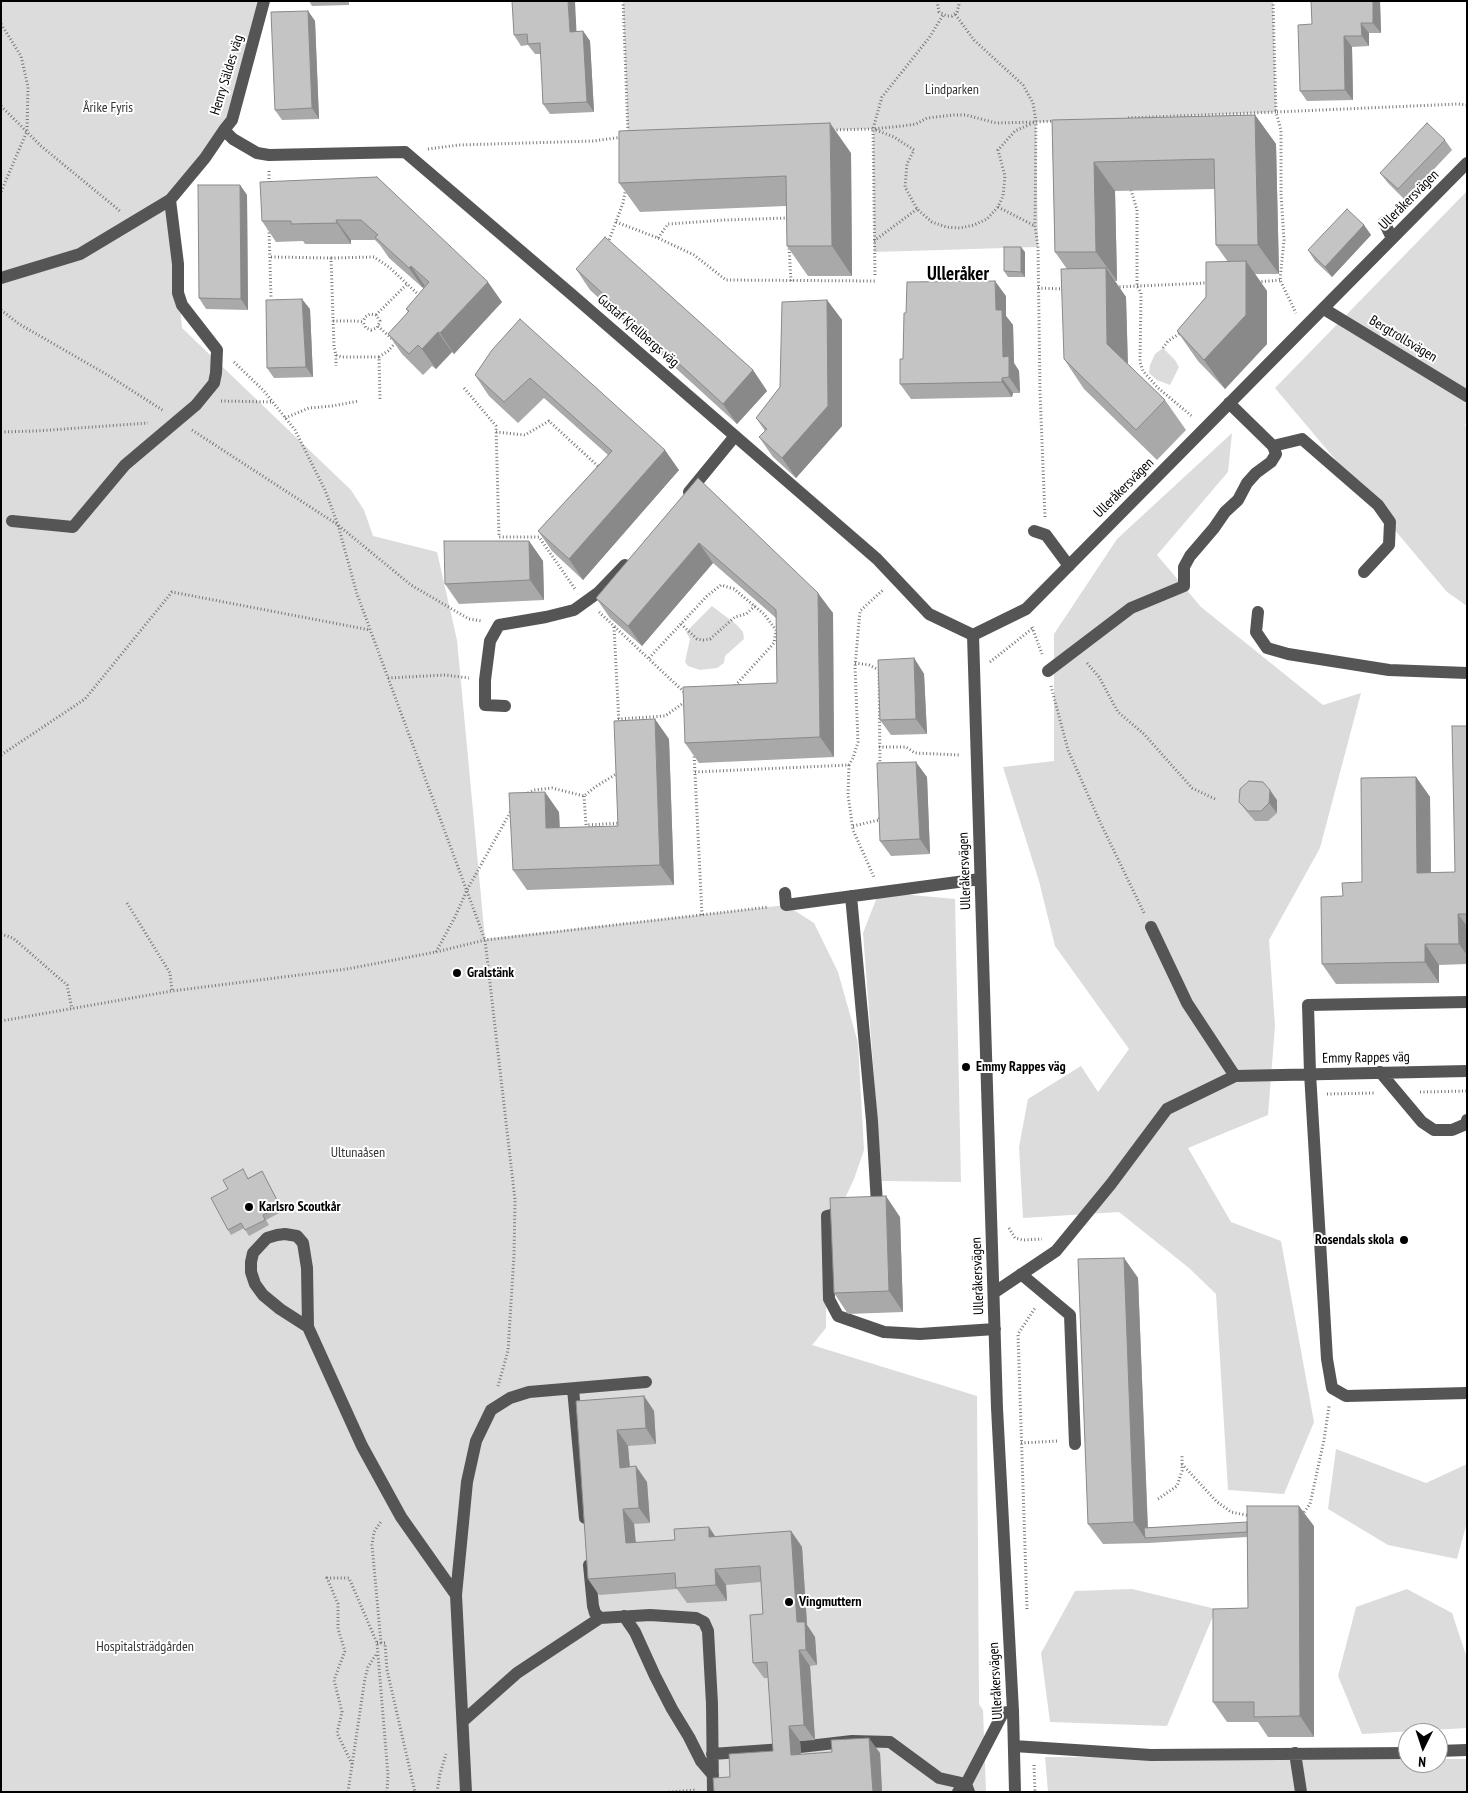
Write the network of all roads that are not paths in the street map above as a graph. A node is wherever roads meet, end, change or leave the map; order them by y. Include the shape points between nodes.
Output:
1 (264, 1) edge
2 (224, 130) junction
3 (405, 152) joint
4 (1467, 163) edge
5 (170, 200) junction
6 (1384, 222) dead end
7 (1392, 238) junction
8 (1, 278) edge
9 (1324, 309) junction
10 (1467, 396) edge
11 (1229, 403) junction
12 (735, 436) junction
13 (1273, 446) junction
14 (680, 502) edge
15 (12, 521) dead end
16 (1040, 533) road end
17 (632, 558) edge
18 (1069, 566) junction
19 (1364, 572) dead end
20 (1258, 612) dead end
21 (973, 635) junction
22 (1048, 671) road end
23 (1467, 673) edge
24 (504, 706) dead end
25 (980, 879) junction
26 (851, 896) junction
27 (785, 899) road end
28 (1151, 927) road end
29 (1467, 1002) edge
30 (1467, 1071) edge
31 (1380, 1072) junction
32 (1310, 1073) junction
33 (1235, 1076) junction
34 (1467, 1120) edge
35 (1021, 1274) junction
36 (995, 1292) junction
37 (308, 1327) junction
38 (995, 1330) junction
39 (646, 1382) dead end
40 (573, 1389) junction
41 (1467, 1393) edge
42 (1075, 1442) road end
43 (586, 1530) edge
44 (588, 1549) edge
45 (456, 1595) junction
46 (624, 1616) junction
47 (600, 1618) junction
48 (1013, 1711) junction
49 (463, 1721) junction
50 (1014, 1746) junction
51 (800, 1747) dead end
52 (783, 1749) edge
53 (1467, 1750) edge
54 (1448, 1751) edge
55 (1295, 1753) junction
56 (1398, 1753) edge
57 (712, 1754) junction
58 (713, 1775) junction
59 (964, 1789) edge
60 (713, 1790) edge
61 (466, 1792) edge
62 (1015, 1792) edge
63 (1301, 1792) edge

1 - 2 street, Henry Säldes väg via 232,120
2 - 3 street, Henry Säldes väg via 245,147 269,155
2 - 5 street
3 - 12 street, Gustaf Kjellbergs väg
4 - 7 street, Ulleråkersvägen
5 - 8 street via 80,254
5 - 15 street via 178,293 182,305 217,350 214,383 196,405 125,465 73,527
6 - 7 street
7 - 9 street, Ulleråkersvägen
9 - 10 street, Bergtrollsvägen
9 - 11 street, Ulleråkersvägen
11 - 13 street
11 - 18 street, Ulleråkersvägen
12 - 14 street
12 - 21 street, Gustaf Kjellbergs väg via 877,559 929,614
13 - 19 street via 1302,439 1378,505 1390,522 1389,545
13 - 22 street via 1276,454 1271,462 1247,483 1238,500 1190,556 1184,567 1184,586 1131,608
16 - 18 street
17 - 24 street via 599,592 574,610 499,624 490,641 484,680 485,705
18 - 21 street, Ulleråkersvägen via 1026,609
20 - 23 street via 1256,632 1267,648 1389,670
21 - 25 street, Ulleråkersvägen
25 - 26 street
25 - 36 street, Ulleråkersvägen
26 - 27 street
26 - 38 street via 872,1121 876,1204 827,1216 829,1299 838,1316 884,1332 920,1334
28 - 33 street via 1187,1003
29 - 32 street via 1308,1005
30 - 31 street, Emmy Rappes väg
31 - 32 street, Emmy Rappes väg
31 - 34 street via 1422,1122 1434,1130 1452,1130 1466,1124
32 - 33 street, Emmy Rappes väg
32 - 41 street via 1327,1359 1332,1388 1346,1396
33 - 35 street, Emmy Rappes väg via 1167,1109 1056,1251
35 - 36 street, Emmy Rappes väg
35 - 42 street via 1070,1315
36 - 38 street, Ulleråkersvägen
37 - 37 street via 307,1268 303,1243 297,1236 277,1234 253,1253 251,1272 263,1295
37 - 45 street via 362,1446 396,1508
38 - 48 street, Ulleråkersvägen
39 - 40 street
40 - 43 street
40 - 45 street via 529,1392 510,1398 491,1410 476,1441 467,1482
44 - 47 street via 593,1606
45 - 49 street
46 - 47 street
46 - 57 street via 687,1617 704,1622 708,1631
46 - 58 street via 701,1761
47 - 49 street via 517,1673
48 - 50 street, Ulleråkersvägen
48 - 59 street via 1002,1713
49 - 61 street
50 - 55 street via 1152,1755
50 - 62 street, Ulleråkersvägen
51 - 59 street via 852,1741 890,1742 939,1778
52 - 57 street
53 - 54 street
55 - 56 street
55 - 63 street
57 - 58 street
58 - 60 street

